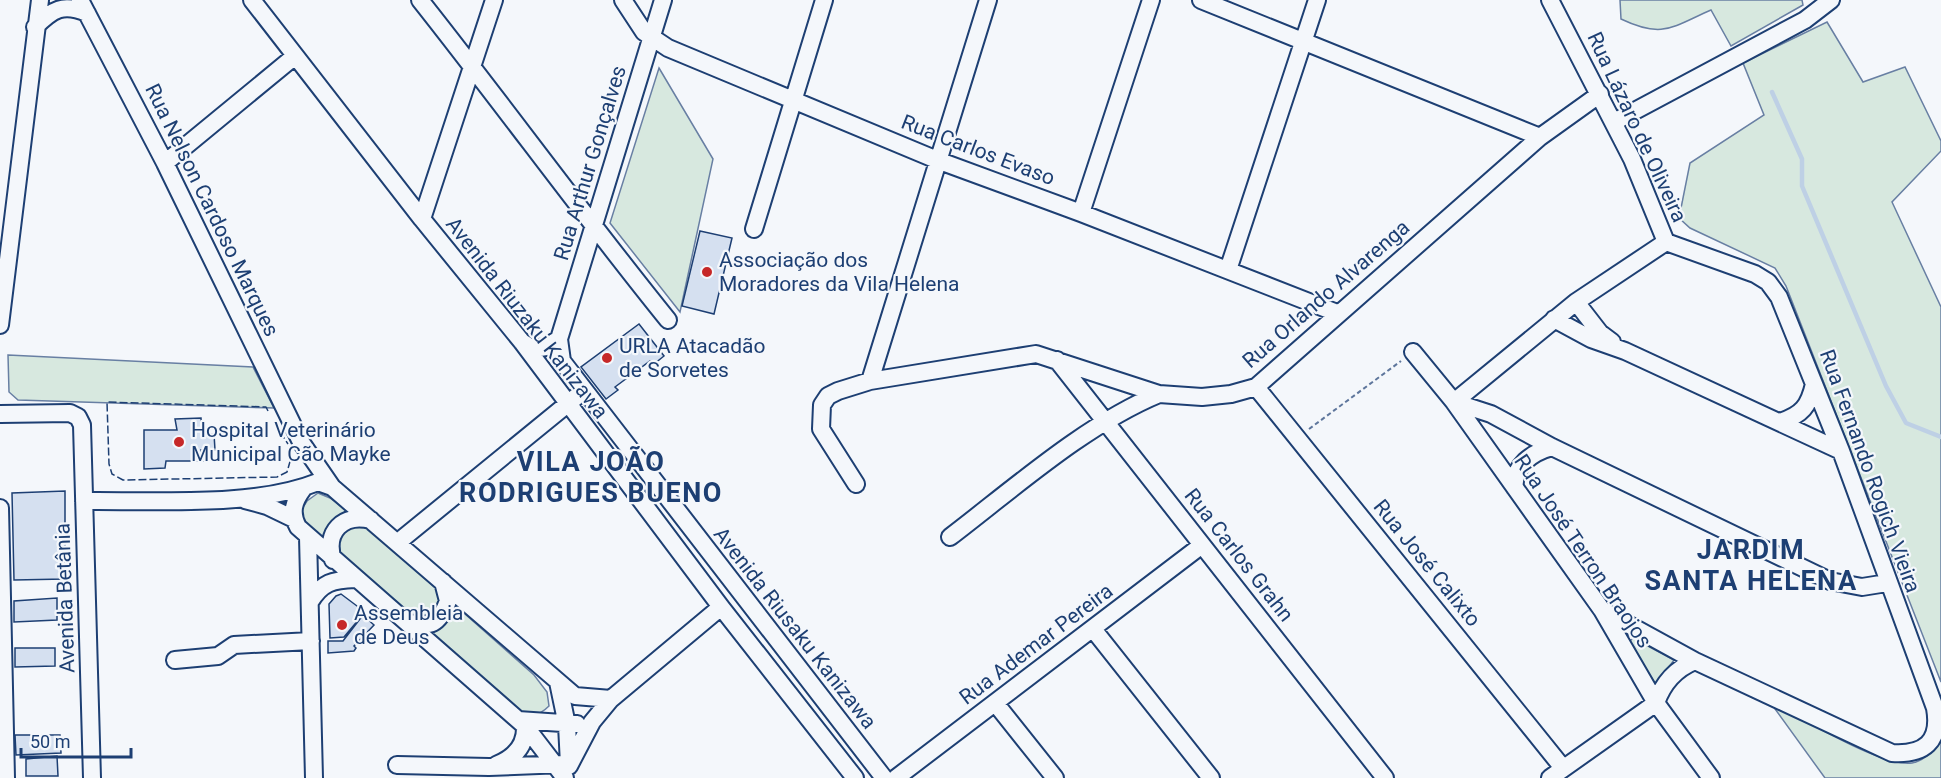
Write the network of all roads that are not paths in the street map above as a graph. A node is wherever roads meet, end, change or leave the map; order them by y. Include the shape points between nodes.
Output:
1 (40, 0) edge
2 (252, 0) edge
3 (420, 0) edge
4 (494, 0) edge
5 (623, 0) edge
6 (663, 0) edge
7 (824, 0) edge
8 (988, 0) edge
9 (1151, 0) edge
10 (1201, 0) edge
11 (1317, 0) edge
12 (1550, 0) edge
13 (1831, 0) edge
14 (83, 7) edge
15 (35, 27) junction
16 (442, 28) junction
17 (485, 29) junction
18 (651, 39) junction
19 (1305, 40) junction
20 (295, 56) junction
21 (473, 66) junction
22 (1600, 94) junction
23 (794, 99) junction
24 (1614, 123) junction
25 (1540, 137) junction
26 (937, 160) junction
27 (165, 163) junction
28 (1081, 213) junction
29 (422, 219) junction
30 (594, 229) junction
31 (754, 229) dead end
32 (1666, 242) junction
33 (1228, 270) junction
34 (1576, 302) junction
35 (1337, 313) junction
36 (668, 320) dead end
37 (1554, 320) junction
38 (0, 325) edge
39 (559, 339) junction
40 (522, 342) junction
41 (1625, 351) junction
42 (1413, 352) road end
43 (1057, 360) junction
44 (870, 381) junction
45 (1481, 382) junction
46 (1814, 384) junction
47 (1256, 387) junction
48 (583, 392) junction
49 (1159, 394) junction
50 (1454, 402) junction
51 (567, 404) junction
52 (0, 414) edge
53 (1491, 414) junction
54 (1105, 421) junction
55 (1780, 422) junction
56 (301, 442) junction
57 (1552, 447) junction
58 (1841, 451) junction
59 (856, 484) dead end
60 (306, 487) junction
61 (332, 487) junction
62 (1515, 488) junction
63 (237, 498) junction
64 (84, 501) junction
65 (0, 508) edge
66 (294, 519) junction
67 (371, 520) junction
68 (308, 537) junction
69 (950, 537) dead end
70 (397, 543) junction
71 (1202, 545) junction
72 (333, 560) junction
73 (355, 579) junction
74 (442, 582) junction
75 (1887, 583) junction
76 (310, 602) junction
77 (721, 607) junction
78 (1602, 610) junction
79 (407, 623) junction
80 (1093, 628) junction
81 (311, 641) junction
82 (175, 660) dead end
83 (1695, 661) junction
84 (558, 682) junction
85 (610, 699) junction
86 (1656, 703) junction
87 (996, 704) junction
88 (592, 722) junction
89 (527, 723) junction
90 (567, 725) junction
91 (398, 765) dead end
92 (489, 767) junction
93 (566, 769) edge
94 (1556, 773) edge
95 (6, 778) edge
96 (92, 778) edge
97 (314, 778) edge
98 (855, 778) edge
99 (884, 778) edge
100 (896, 778) edge
101 (1055, 778) edge
102 (1210, 778) edge
103 (1385, 778) edge
104 (1711, 778) edge

1 - 15 street
2 - 20 street, Avenida Riuzaku Kanizawa
3 - 16 street
4 - 17 street
5 - 18 street, Rua Carlos Evaso
6 - 18 street, Rua Arthur Gonçalves
7 - 23 street
8 - 26 street
9 - 28 street
10 - 19 street
11 - 19 street
12 - 22 street, Rua Lázaro de Oliveira
13 - 24 street via 1805,20
14 - 15 street via 63,8 46,15
14 - 27 street, Rua Nelson Cardoso Marques
15 - 38 street
16 - 17 street via 459,39
16 - 21 street
17 - 21 street
18 - 23 street, Rua Carlos Evaso
18 - 30 street, Rua Arthur Gonçalves
19 - 25 street
19 - 33 street
20 - 27 street
20 - 29 street, Avenida Riuzaku Kanizawa
21 - 29 street
21 - 30 street
22 - 24 street, Rua Lázaro de Oliveira
22 - 25 street, Rua Orlando Alvarenga
23 - 26 street, Rua Carlos Evaso
23 - 31 street
24 - 32 street, Rua Lázaro de Oliveira
25 - 35 street, Rua Orlando Alvarenga
26 - 28 street, Rua Carlos Evaso
26 - 44 street
27 - 56 street, Rua Nelson Cardoso Marques
28 - 33 street, Rua Carlos Evaso
29 - 40 street, Avenida Riuzaku Kanizawa
30 - 36 street
30 - 39 street, Rua Arthur Gonçalves
32 - 34 street
32 - 46 street, Rua Fernando Rogich Vieira via 1768,282 1779,297
33 - 35 street, Rua Carlos Evaso
34 - 37 street
34 - 41 street via 1600,333
35 - 47 street, Rua Orlando Alvarenga
37 - 41 street
37 - 45 street
39 - 40 street via 533,349
39 - 48 street via 562,361
40 - 51 street, Avenida Riuzaku Kanizawa
41 - 55 street
42 - 50 street, Rua José Terron Braojos
43 - 44 street, Rua Orlando Alvarenga via 1036,354
43 - 49 street, Rua Orlando Alvarenga
43 - 54 street, Rua Carlos Grahn
44 - 59 street, Rua Orlando Alvarenga via 828,396 822,405 821,429
45 - 50 street
45 - 53 street via 1484,403
46 - 55 street via 1807,406 1795,417
46 - 58 street, Rua Fernando Rogich Vieira
47 - 49 street, Rua Orlando Alvarenga via 1202,397
47 - 94 street, Rua José Calixto
48 - 51 street
48 - 99 street, Avenida Riusaku Kanizawa
49 - 54 street via 1126,407
50 - 53 street
50 - 62 street, Rua José Terron Braojos
51 - 70 street
51 - 77 street, Avenida Riuzaku Kanizawa
52 - 64 street, Avenida Betânia via 70,412 78,417 82,425
53 - 57 street
54 - 69 street
54 - 71 street, Rua Carlos Grahn
55 - 58 street
56 - 60 street, Rua Nelson Cardoso Marques
56 - 61 street, Rua Nelson Cardoso Marques
57 - 62 street via 1520,466
57 - 75 street via 1830,580 1862,587
58 - 75 street, Rua Fernando Rogich Vieira
60 - 61 street via 318,482
60 - 63 street
60 - 66 street via 294,501
61 - 67 street, Rua Nelson Cardoso Marques
62 - 78 street, Rua José Terron Braojos
63 - 64 street
63 - 66 street
64 - 96 street, Avenida Betânia
65 - 95 street
66 - 68 street
67 - 70 street, Rua Nelson Cardoso Marques
67 - 72 street via 349,520 331,536 328,546
68 - 72 street
68 - 76 street
70 - 74 street, Rua Nelson Cardoso Marques
71 - 80 street, Rua Ademar Pereira
71 - 103 street, Rua Carlos Grahn
72 - 73 street
73 - 76 street via 325,584
73 - 79 street
74 - 79 street via 448,601 435,623
74 - 84 street, Rua Nelson Cardoso Marques
75 - 83 street, Rua Fernando Rogich Vieira via 1938,722 1935,734 1919,751 1892,753
76 - 81 street
77 - 85 street
77 - 98 street, Avenida Riuzaku Kanizawa
78 - 83 street, Rua Fernando Rogich Vieira
78 - 86 street, Rua José Terron Braojos
79 - 89 street
80 - 87 street, Rua Ademar Pereira
80 - 102 street
81 - 82 street via 234,645 218,656
81 - 97 street
83 - 86 street via 1669,679
84 - 85 street, Rua Nelson Cardoso Marques via 575,696
84 - 89 street via 560,700 556,712 549,719
84 - 90 street
85 - 88 street
86 - 94 street
86 - 104 street, Rua José Terron Braojos
87 - 100 street, Rua Ademar Pereira
87 - 101 street
88 - 90 street
88 - 93 street
89 - 90 street
89 - 92 street via 520,749
89 - 93 street
90 - 93 street
91 - 92 street
92 - 93 street

